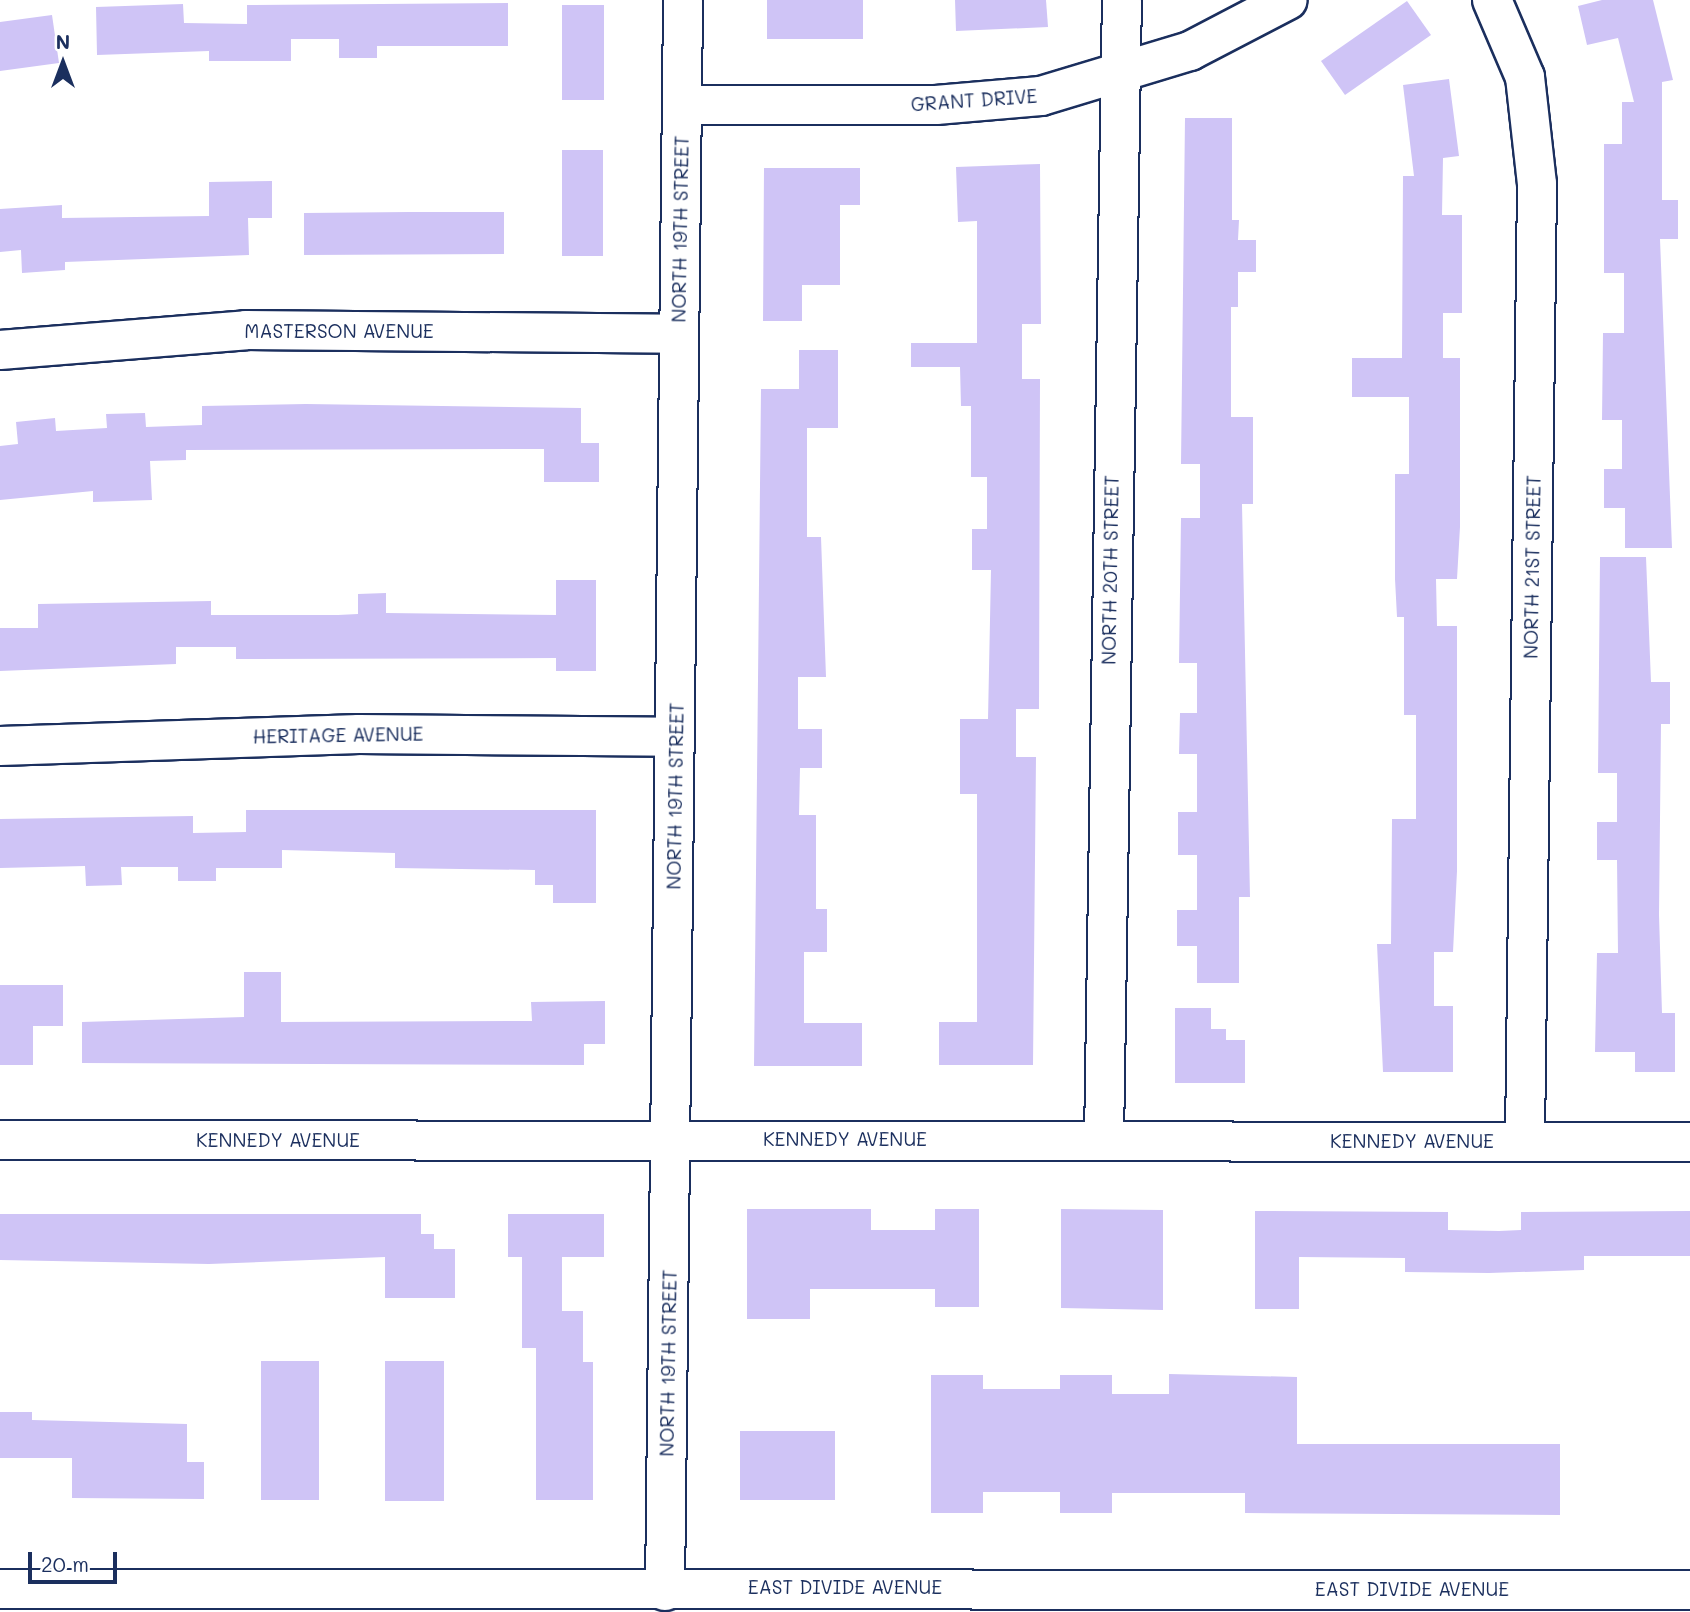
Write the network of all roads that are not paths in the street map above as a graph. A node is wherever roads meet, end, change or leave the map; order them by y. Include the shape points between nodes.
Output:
1 (682, 0) edge
2 (1122, 0) edge
3 (1288, 0) edge
4 (1492, 0) edge
5 (1117, 78) junction
6 (682, 105) junction
7 (679, 334) junction
8 (0, 350) edge
9 (675, 737) junction
10 (0, 746) edge
11 (671, 1139) junction
12 (0, 1140) edge
13 (1104, 1140) junction
14 (1525, 1142) junction
15 (1690, 1142) edge
16 (0, 1590) edge
17 (1690, 1590) edge
18 (666, 1591) junction
19 (882, 1599) edge
20 (1232, 1600) edge
21 (1325, 1600) edge
22 (1406, 1601) edge
23 (406, 1603) edge

1 - 6 street, NORTH 19TH STREET
2 - 5 street, NORTH 20TH STREET
3 - 5 street, GRANT DRIVE via 1226,35
4 - 14 street, NORTH 21ST STREET via 1525,78 1536,161
5 - 6 street, GRANT DRIVE via 1041,96 970,104
5 - 13 street, NORTH 20TH STREET
6 - 7 street, NORTH 19TH STREET
7 - 8 street, MASTERSON AVENUE via 246,331
7 - 9 street, NORTH 19TH STREET
9 - 10 street, HERITAGE AVENUE via 359,734
9 - 11 street, NORTH 19TH STREET
11 - 12 street, KENNEDY AVENUE
11 - 13 street, KENNEDY AVENUE
11 - 18 street, NORTH 19TH STREET
13 - 14 street, KENNEDY AVENUE
14 - 15 street, KENNEDY AVENUE
16 - 23 street, EAST DIVIDE AVENUE
17 - 22 street, EAST DIVIDE AVENUE
18 - 19 street, EAST DIVIDE AVENUE
18 - 23 street, EAST DIVIDE AVENUE
19 - 20 street, EAST DIVIDE AVENUE
20 - 21 street, EAST DIVIDE AVENUE
21 - 22 street, EAST DIVIDE AVENUE

